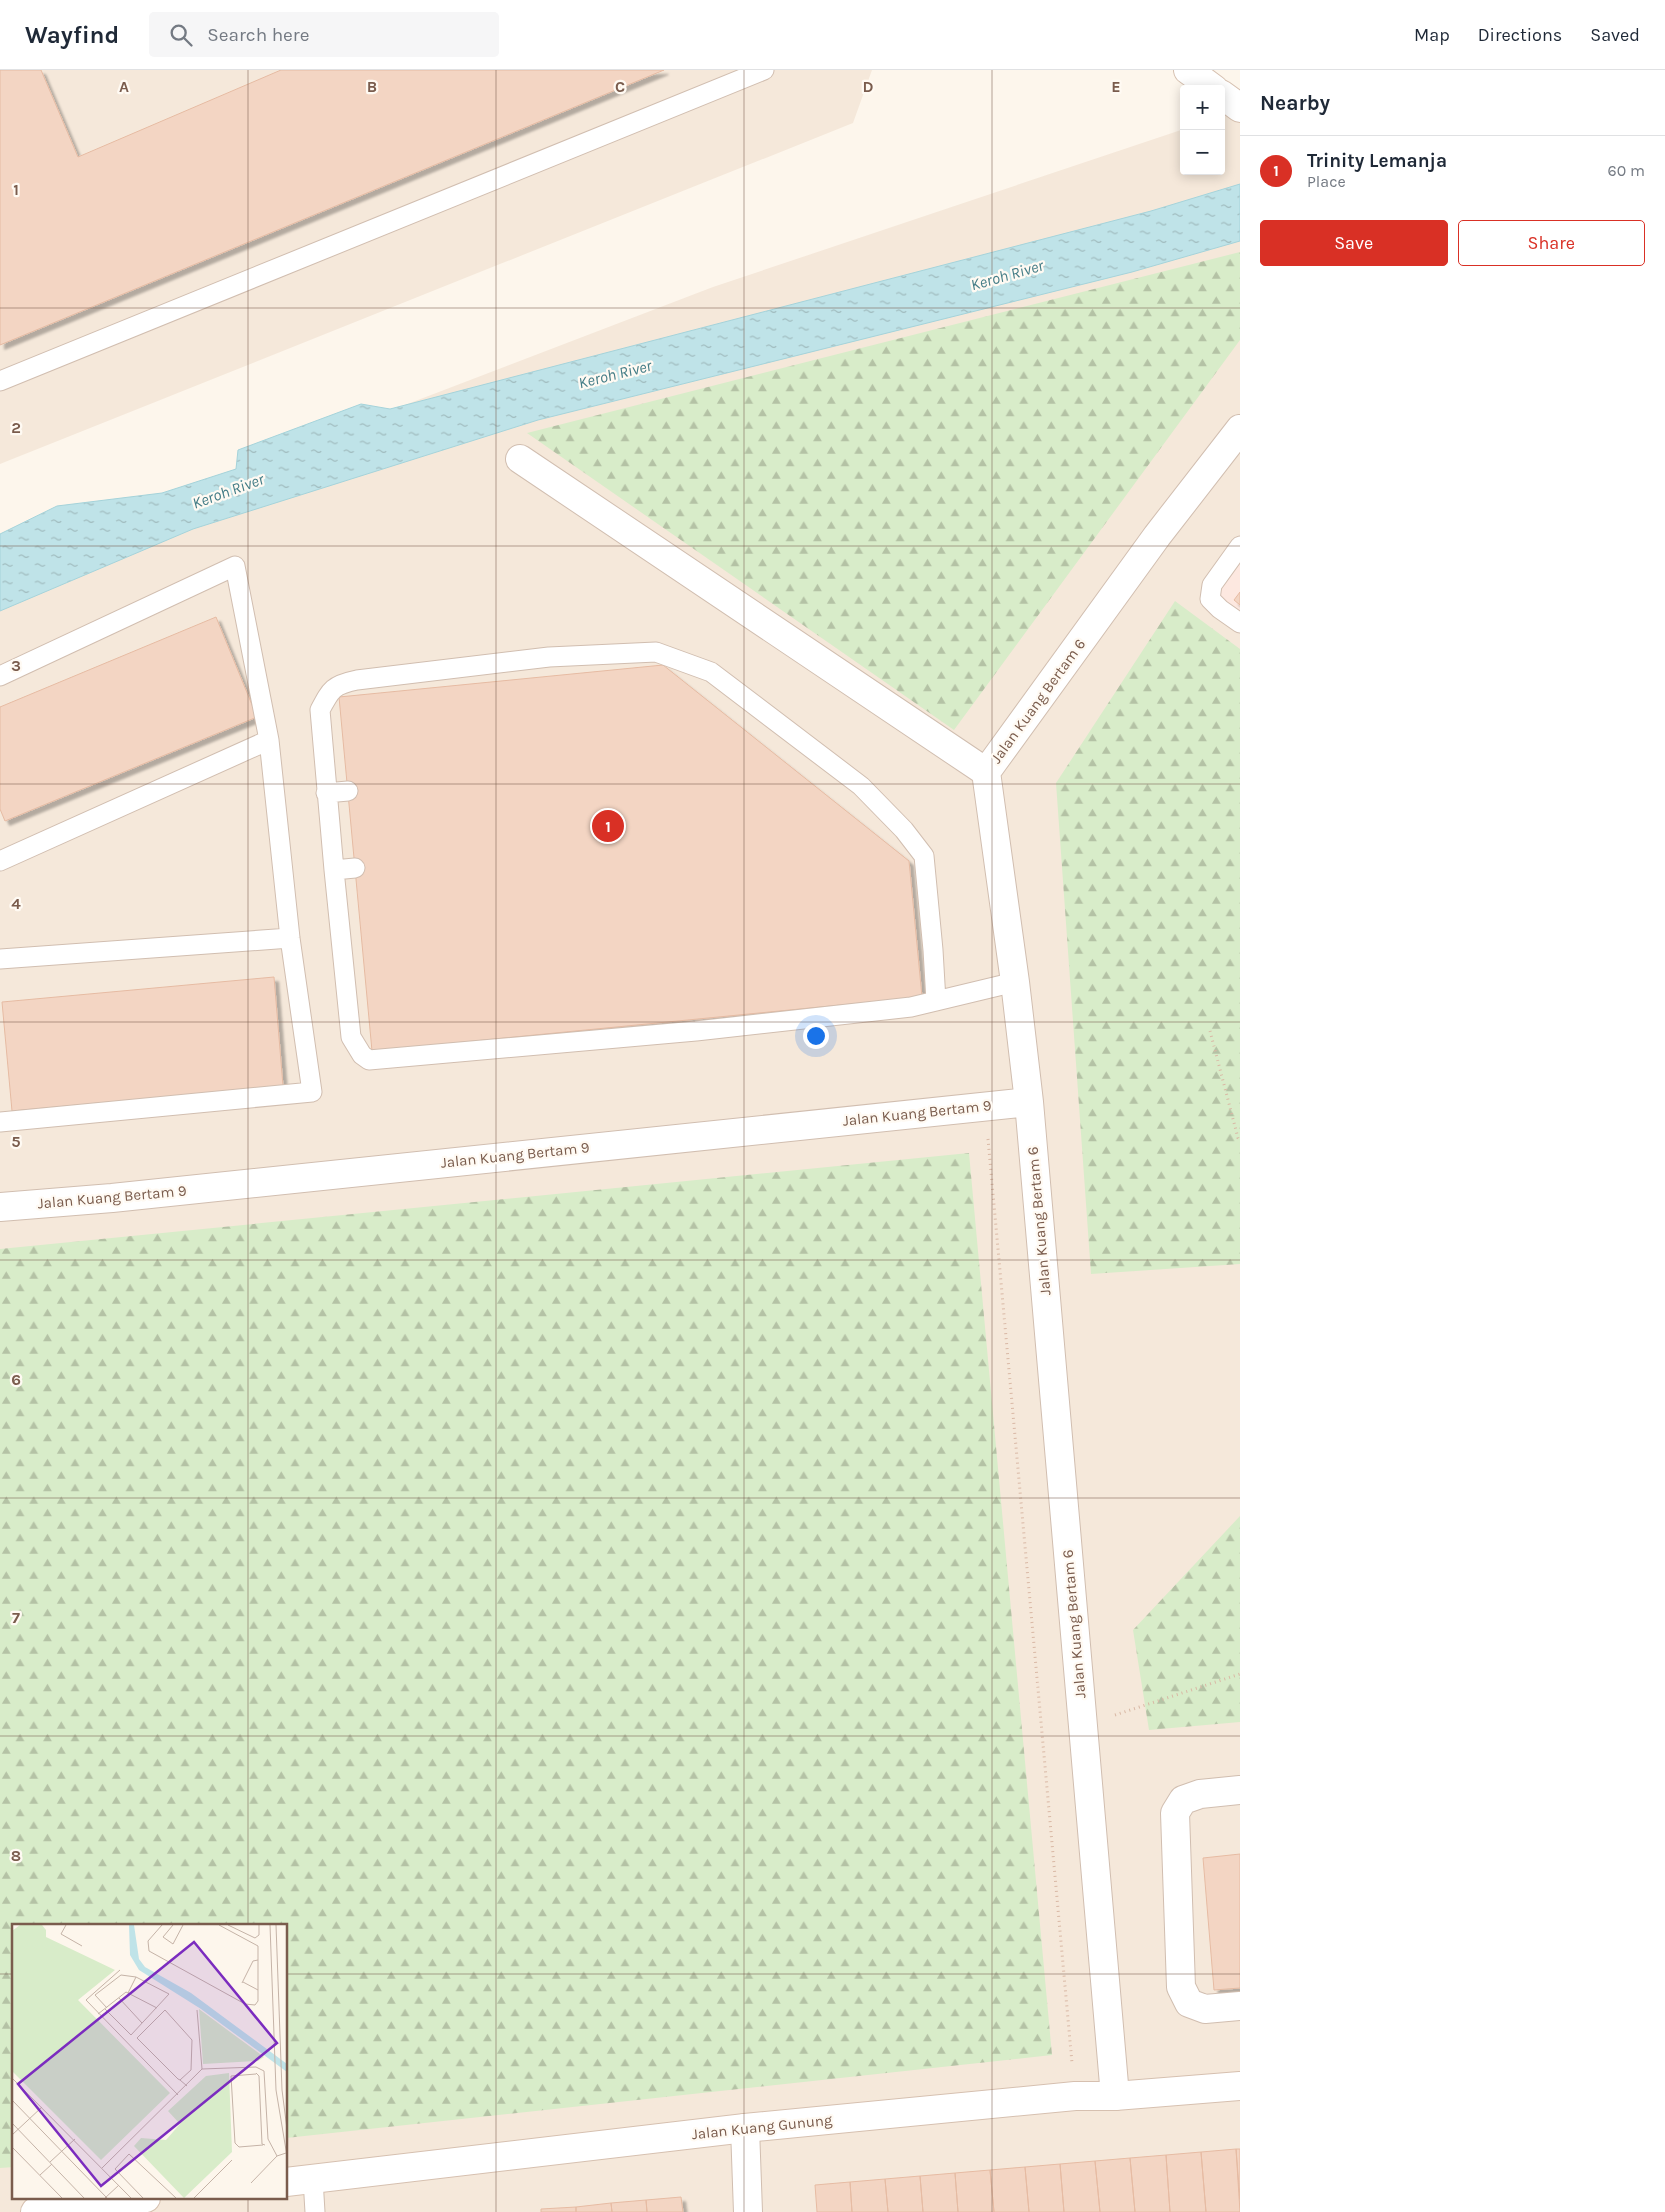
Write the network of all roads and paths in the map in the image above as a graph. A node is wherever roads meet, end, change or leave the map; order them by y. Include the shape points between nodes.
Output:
1 (764, 70) edge
2 (1188, 70) edge
3 (1209, 85) edge
4 (1225, 97) edge
5 (1240, 108) edge
6 (0, 380) edge
7 (1240, 429) edge
8 (520, 459) dead end
9 (1240, 546) edge
10 (1240, 623) edge
11 (0, 676) edge
12 (269, 740) junction
13 (986, 772) junction
14 (348, 791) dead end
15 (326, 793) junction
16 (0, 861) edge
17 (355, 868) dead end
18 (334, 870) junction
19 (290, 938) junction
20 (0, 959) edge
21 (1016, 982) junction
22 (936, 1001) junction
23 (1210, 1031) dead end
24 (1029, 1102) junction
25 (985, 1105) junction
26 (0, 1122) edge
27 (1240, 1141) edge
28 (0, 1207) edge
29 (1240, 1674) edge
30 (1083, 1724) junction
31 (1240, 1790) edge
32 (1240, 2006) edge
33 (1240, 2086) edge
34 (1075, 2096) junction
35 (1115, 2096) junction
36 (745, 2128) junction
37 (313, 2179) junction
38 (288, 2182) edge
39 (130, 2200) edge
40 (35, 2212) edge
41 (315, 2212) edge
42 (748, 2212) edge

1 - 6 lane
2 - 3 street
4 - 5 street
7 - 13 street, Jalan Kuang Bertam 6 via 1157,536
8 - 13 street
9 - 10 lane via 1212,585 1210,598
11 - 12 lane via 235,566
12 - 16 lane
12 - 19 lane
13 - 21 street, Jalan Kuang Bertam 6
14 - 15 lane
15 - 18 lane
15 - 22 lane via 320,710 330,691 340,684 549,657 656,652 711,672 861,786 904,830 924,856
17 - 18 lane
18 - 22 lane via 351,1037 369,1060 696,1031 911,1007
19 - 20 lane
19 - 26 lane via 312,1092
21 - 22 lane
21 - 24 street, Jalan Kuang Bertam 6
23 - 27 path
24 - 25 street, Jalan Kuang Bertam 9
24 - 30 street, Jalan Kuang Bertam 6
25 - 28 street, Jalan Kuang Bertam 9 via 112,1198
25 - 34 path
29 - 30 path
30 - 35 street, Jalan Kuang Bertam 6
31 - 32 street via 1200,1794 1183,1800 1174,1813 1181,1987 1189,2003 1205,2009
33 - 35 street, Jalan Kuang Gunung
34 - 35 street, Jalan Kuang Gunung
34 - 36 street, Jalan Kuang Gunung
36 - 37 street, Jalan Kuang Gunung
36 - 42 street
37 - 38 street, Jalan Kuang Gunung
37 - 41 lane
39 - 40 street

